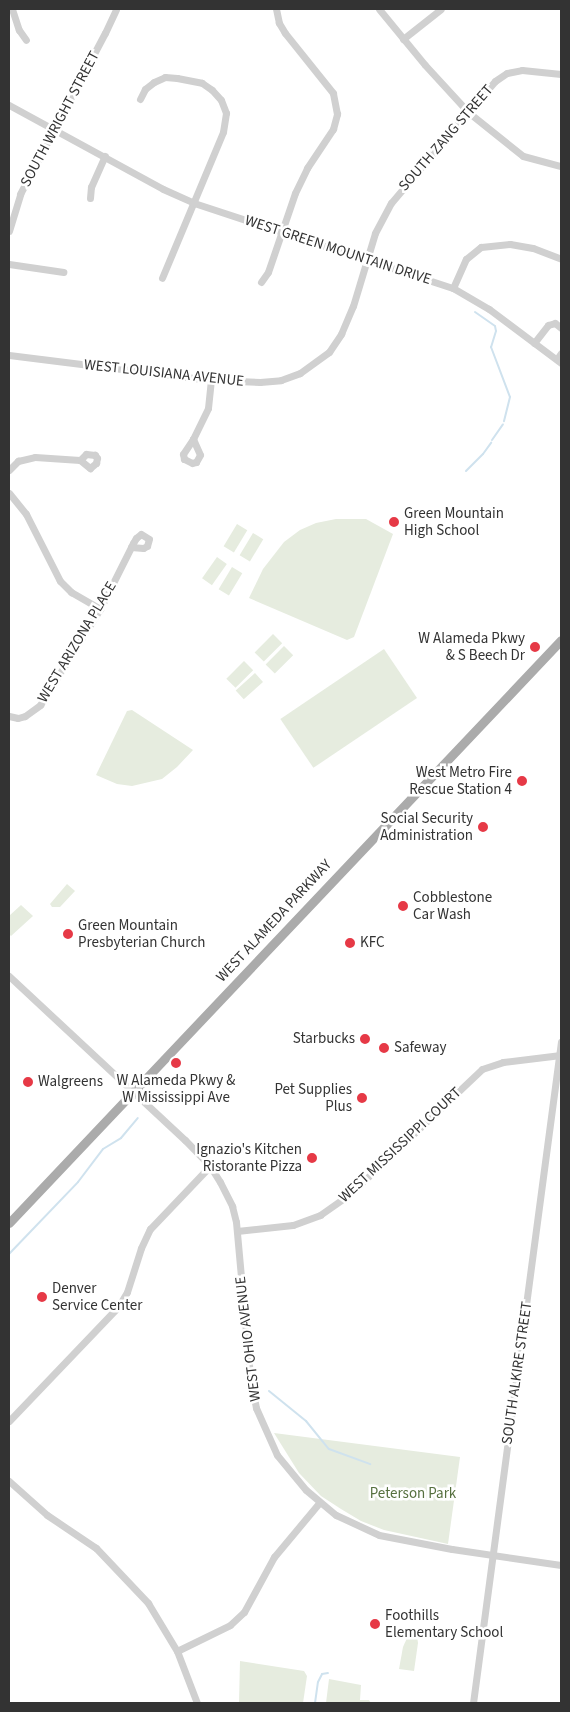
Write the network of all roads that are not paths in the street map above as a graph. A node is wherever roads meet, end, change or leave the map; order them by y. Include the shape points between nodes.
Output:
1 (12, 9) edge
2 (116, 9) edge
3 (276, 9) edge
4 (379, 9) edge
5 (441, 9) edge
6 (403, 39) junction
7 (26, 40) dead end
8 (561, 74) edge
9 (140, 99) dead end
10 (9, 104) edge
11 (468, 112) junction
12 (54, 129) junction
13 (105, 156) junction
14 (561, 166) edge
15 (90, 198) dead end
16 (194, 203) junction
17 (9, 231) edge
18 (281, 231) junction
19 (481, 237) dead end
20 (483, 246) junction
21 (368, 258) junction
22 (561, 259) edge
23 (9, 264) edge
24 (63, 272) dead end
25 (162, 278) dead end
26 (262, 282) dead end
27 (453, 288) junction
28 (561, 328) edge
29 (534, 343) junction
30 (9, 355) edge
31 (560, 358) edge
32 (211, 380) junction
33 (193, 439) dead end
34 (80, 460) dead end
35 (9, 470) edge
36 (9, 493) edge
37 (131, 547) dead end
38 (100, 610) junction
39 (561, 640) edge
40 (9, 716) edge
41 (9, 976) edge
42 (561, 1042) edge
43 (560, 1055) edge
44 (132, 1091) junction
45 (210, 1166) junction
46 (9, 1223) edge
47 (237, 1231) junction
48 (9, 1422) edge
49 (9, 1481) edge
50 (319, 1503) junction
51 (493, 1555) junction
52 (561, 1565) edge
53 (177, 1651) junction
54 (197, 1703) edge
55 (473, 1703) edge

1 - 7 street via 18,30
2 - 12 street, SOUTH WRIGHT STREET
3 - 18 street via 281,28 333,93 338,109 333,129 307,168
4 - 6 street
5 - 6 street
6 - 11 street
8 - 11 street, SOUTH ZANG STREET via 522,70 508,73 495,81
9 - 16 street via 154,82 171,77 202,83 222,100 225,126
10 - 12 street, WEST GREEN MOUNTAIN DRIVE
11 - 14 street via 523,156
11 - 21 street, SOUTH ZANG STREET via 391,203 379,225
12 - 13 street, WEST GREEN MOUNTAIN DRIVE
12 - 17 street, SOUTH WRIGHT STREET via 20,194
13 - 15 street via 91,187
13 - 16 street, WEST GREEN MOUNTAIN DRIVE
16 - 18 street, WEST GREEN MOUNTAIN DRIVE
16 - 25 street
18 - 21 street, WEST GREEN MOUNTAIN DRIVE
18 - 26 street
19 - 20 street
20 - 22 street via 516,245
20 - 27 street via 466,259
21 - 27 street, WEST GREEN MOUNTAIN DRIVE
21 - 32 street, WEST LOUISIANA AVENUE via 341,334 330,352 316,363 281,380
23 - 24 street
27 - 29 street, WEST GREEN MOUNTAIN DRIVE
28 - 29 street via 548,324
29 - 31 street, WEST GREEN MOUNTAIN DRIVE
30 - 32 street, WEST LOUISIANA AVENUE
32 - 33 street via 208,408
34 - 35 street via 36,457 18,461
36 - 38 street via 26,514 60,581
37 - 38 street, WEST ARIZONA PLACE
38 - 40 street, WEST ARIZONA PLACE via 40,705 25,716
39 - 44 main road, WEST ALAMEDA PARKWAY
41 - 44 street, WEST OHIO AVENUE
42 - 43 street, SOUTH ALKIRE STREET
43 - 47 street, WEST MISSISSIPPI COURT via 503,1062 482,1069 351,1193 320,1215 293,1225
43 - 51 street, SOUTH ALKIRE STREET
44 - 45 street, WEST OHIO AVENUE
44 - 46 main road, WEST ALAMEDA PARKWAY
45 - 47 street, WEST OHIO AVENUE via 232,1206
45 - 48 street via 150,1229 127,1292 118,1307
47 - 50 street, WEST OHIO AVENUE via 250,1377 256,1408 282,1462
49 - 53 street via 47,1515 96,1548 118,1570 148,1603
50 - 51 street, WEST OHIO AVENUE via 345,1520 379,1535
50 - 53 street via 274,1557 244,1612 230,1625
51 - 52 street, WEST OHIO AVENUE
51 - 55 street, SOUTH ALKIRE STREET
53 - 54 street

